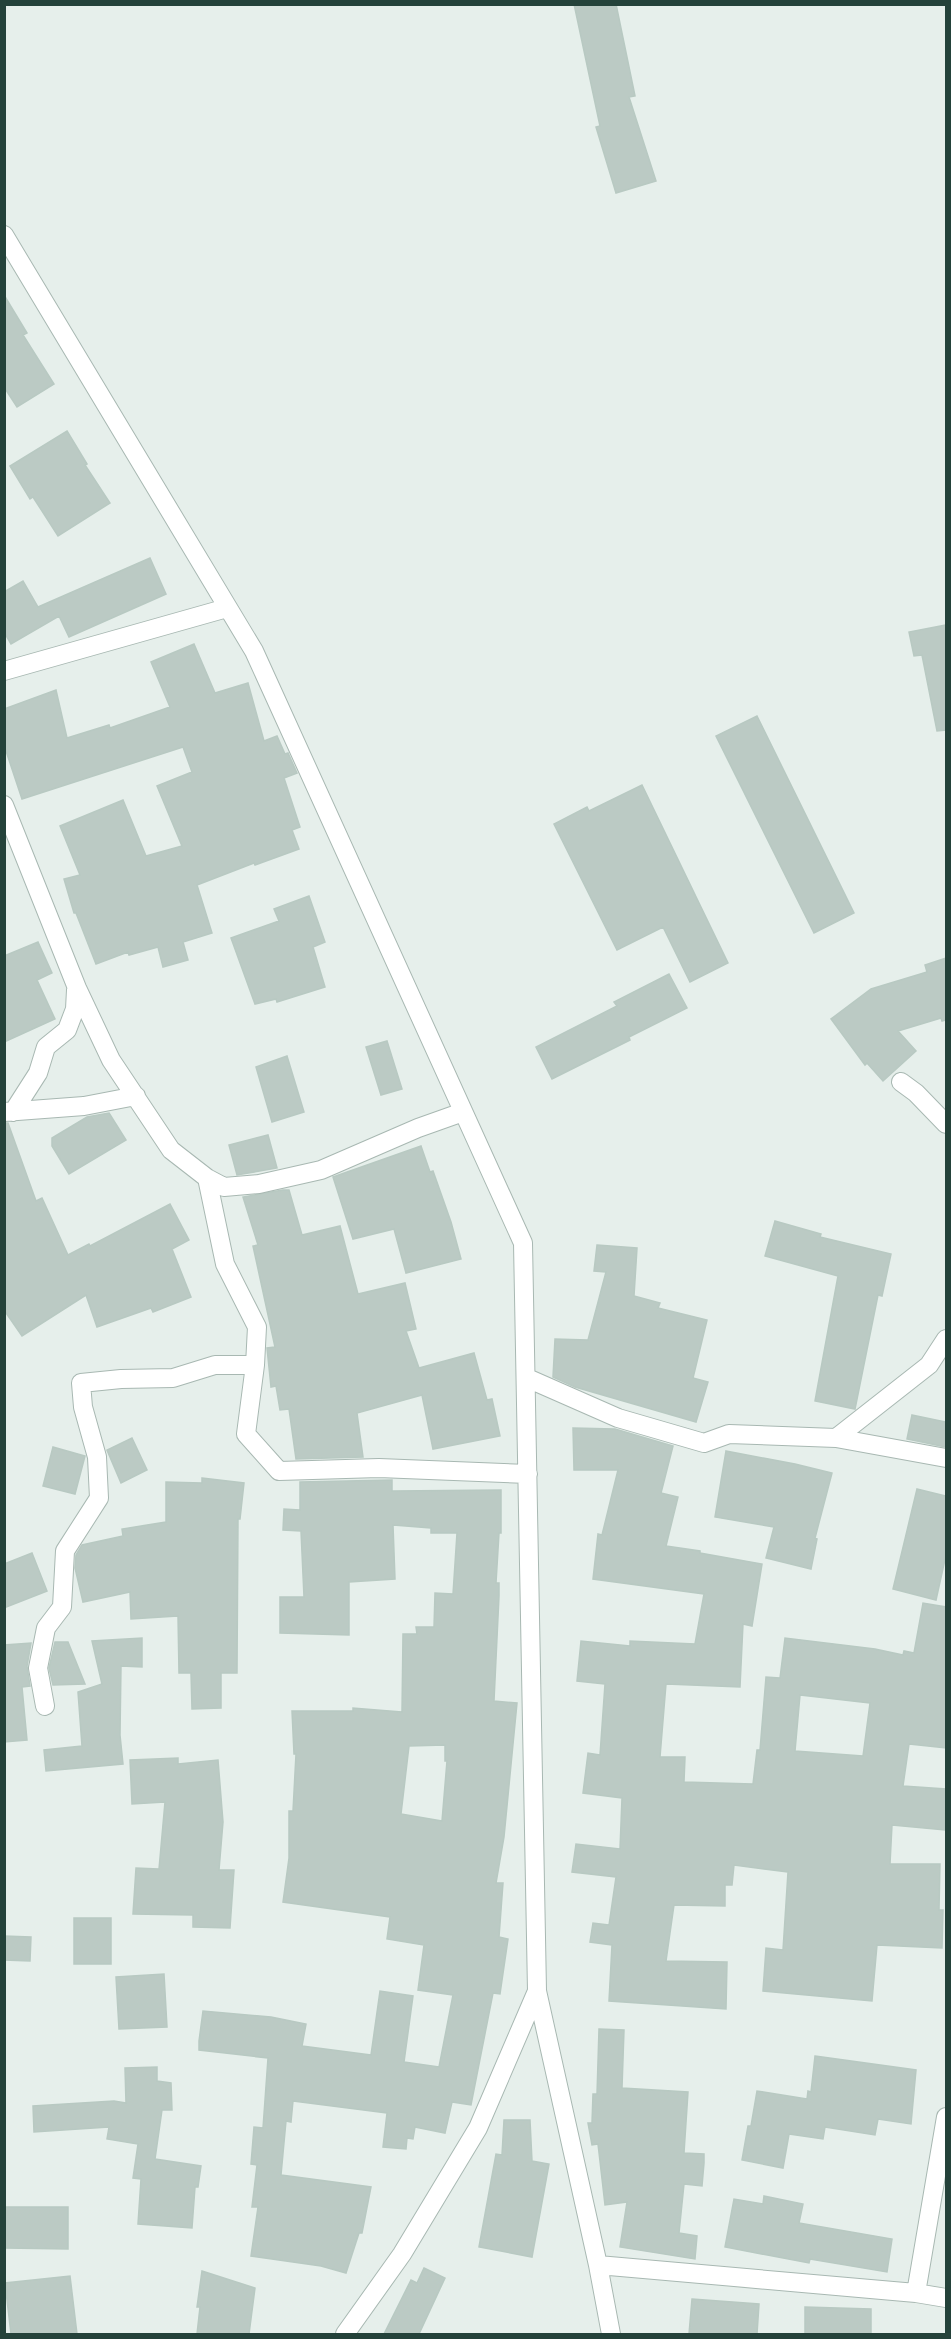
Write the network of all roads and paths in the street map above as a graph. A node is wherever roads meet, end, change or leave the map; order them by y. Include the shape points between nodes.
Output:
1 (4, 235) edge
2 (227, 608) junction
3 (4, 671) edge
4 (4, 805) edge
5 (77, 988) junction
6 (902, 1083) dead end
7 (136, 1096) junction
8 (9, 1112) edge
9 (464, 1112) junction
10 (946, 1124) edge
11 (207, 1178) junction
12 (946, 1339) edge
13 (255, 1365) junction
14 (527, 1378) junction
15 (836, 1438) junction
16 (946, 1458) edge
17 (528, 1474) junction
18 (45, 1706) dead end
19 (537, 1991) junction
20 (946, 2117) edge
21 (598, 2265) junction
22 (916, 2293) junction
23 (946, 2298) edge
24 (345, 2334) edge
25 (611, 2334) edge

1 - 2 street
2 - 3 street
2 - 9 street via 254,651
4 - 5 street
5 - 7 street via 111,1060
5 - 8 street via 75,1010 67,1030 46,1047 38,1073
6 - 10 street
7 - 8 street via 84,1106
7 - 11 street via 171,1150
9 - 11 street via 321,1170 259,1184 224,1187
9 - 14 street via 523,1243
11 - 13 street via 225,1264 257,1327
12 - 15 street via 929,1365
13 - 17 street via 246,1434 279,1471 379,1468
13 - 18 street via 215,1365 173,1378 81,1383 97,1457 99,1498 65,1551 62,1607 46,1628 38,1668
14 - 15 street via 618,1418 704,1443 729,1434
14 - 17 street
15 - 16 street
17 - 19 street
19 - 21 street
19 - 24 street via 478,2128 402,2254
20 - 22 street
21 - 22 street
21 - 25 street
22 - 23 street

